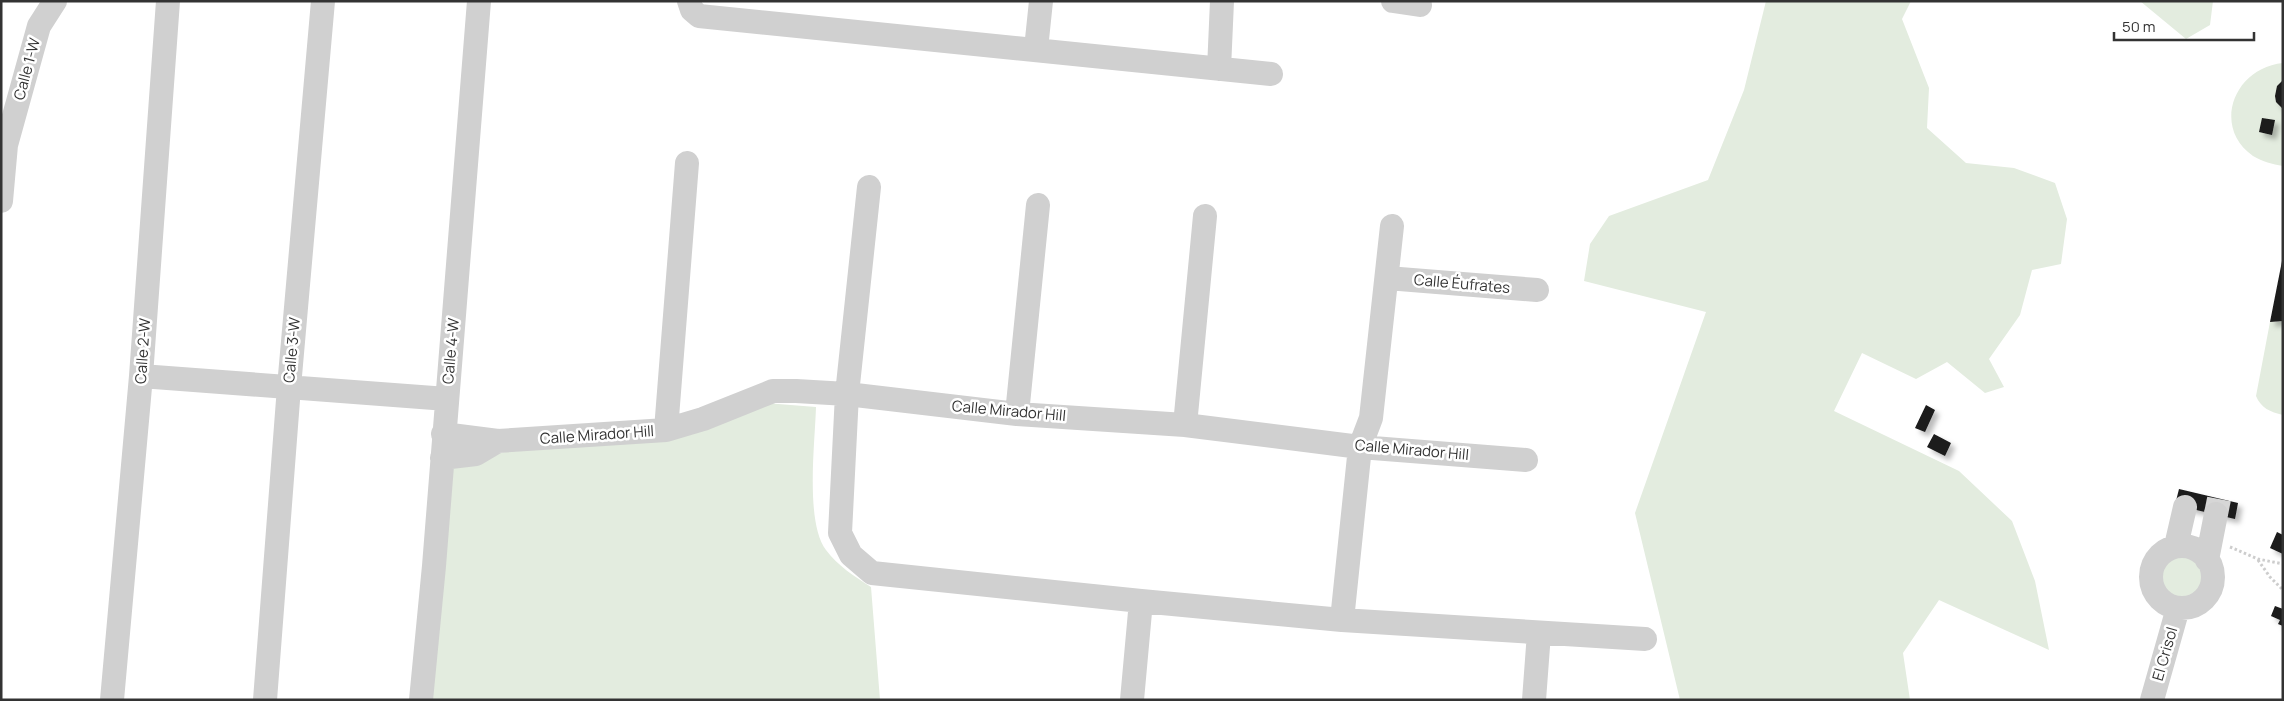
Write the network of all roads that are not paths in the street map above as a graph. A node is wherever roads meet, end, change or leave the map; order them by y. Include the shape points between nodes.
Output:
1 (55, 1) edge
2 (168, 1) edge
3 (323, 1) edge
4 (479, 1) edge
5 (689, 1) edge
6 (1041, 1) edge
7 (1222, 1) edge
8 (1393, 1) edge
9 (1420, 5) dead end
10 (1036, 49) junction
11 (1219, 70) junction
12 (1271, 74) dead end
13 (687, 163) dead end
14 (869, 187) dead end
15 (1, 201) edge
16 (1038, 205) dead end
17 (1205, 216) dead end
18 (1392, 226) dead end
19 (1387, 278) junction
20 (1537, 290) dead end
21 (141, 376) junction
22 (289, 387) junction
23 (847, 394) junction
24 (447, 399) junction
25 (1017, 414) junction
26 (1186, 425) junction
27 (666, 430) junction
28 (443, 434) junction
29 (498, 441) junction
30 (1360, 447) junction
31 (442, 458) junction
32 (1526, 460) dead end
33 (2185, 507) dead end
34 (2216, 514) tunnel mouth
35 (2176, 546) junction
36 (2209, 550) junction
37 (1141, 602) junction
38 (2178, 608) junction
39 (1342, 620) junction
40 (1539, 633) junction
41 (1645, 639) dead end
42 (112, 700) edge
43 (265, 700) edge
44 (421, 700) edge
45 (1132, 700) edge
46 (1534, 700) edge
47 (2152, 700) edge

1 - 15 street, Calle 1-W via 39,26 6,145
2 - 21 street, Calle 2-W
3 - 22 street, Calle 3-W
4 - 24 street, Calle 4-W
5 - 10 street via 699,16
6 - 10 street
7 - 11 street
8 - 9 street
10 - 11 street
11 - 12 street
13 - 27 street
14 - 23 street
16 - 25 street
17 - 26 street
18 - 19 street
19 - 20 street, Calle Éufrates
19 - 30 street via 1371,418
21 - 22 street
21 - 42 street, Calle 2-W
22 - 24 street
22 - 43 street, Calle 3-W
23 - 25 street, Calle Mirador Hill
23 - 27 street, Calle Mirador Hill via 773,391 704,419
23 - 37 street via 840,534 851,555 872,573
24 - 28 street, Calle 4-W
25 - 26 street, Calle Mirador Hill
26 - 30 street, Calle Mirador Hill
27 - 29 street, Calle Mirador Hill
28 - 29 street, Calle Mirador Hill
28 - 31 street, Calle 4-W
29 - 31 street, Calle Mirador Hill via 476,454
30 - 32 street, Calle Mirador Hill
30 - 39 street
31 - 44 street, Calle 4-W
33 - 35 street
34 - 36 street
35 - 36 street
35 - 38 street via 2159,556 2151,573 2154,592
36 - 38 street via 2211,587 2198,604
37 - 39 street
37 - 45 street
38 - 47 street, El Crisol
39 - 40 street
40 - 41 street
40 - 46 street

